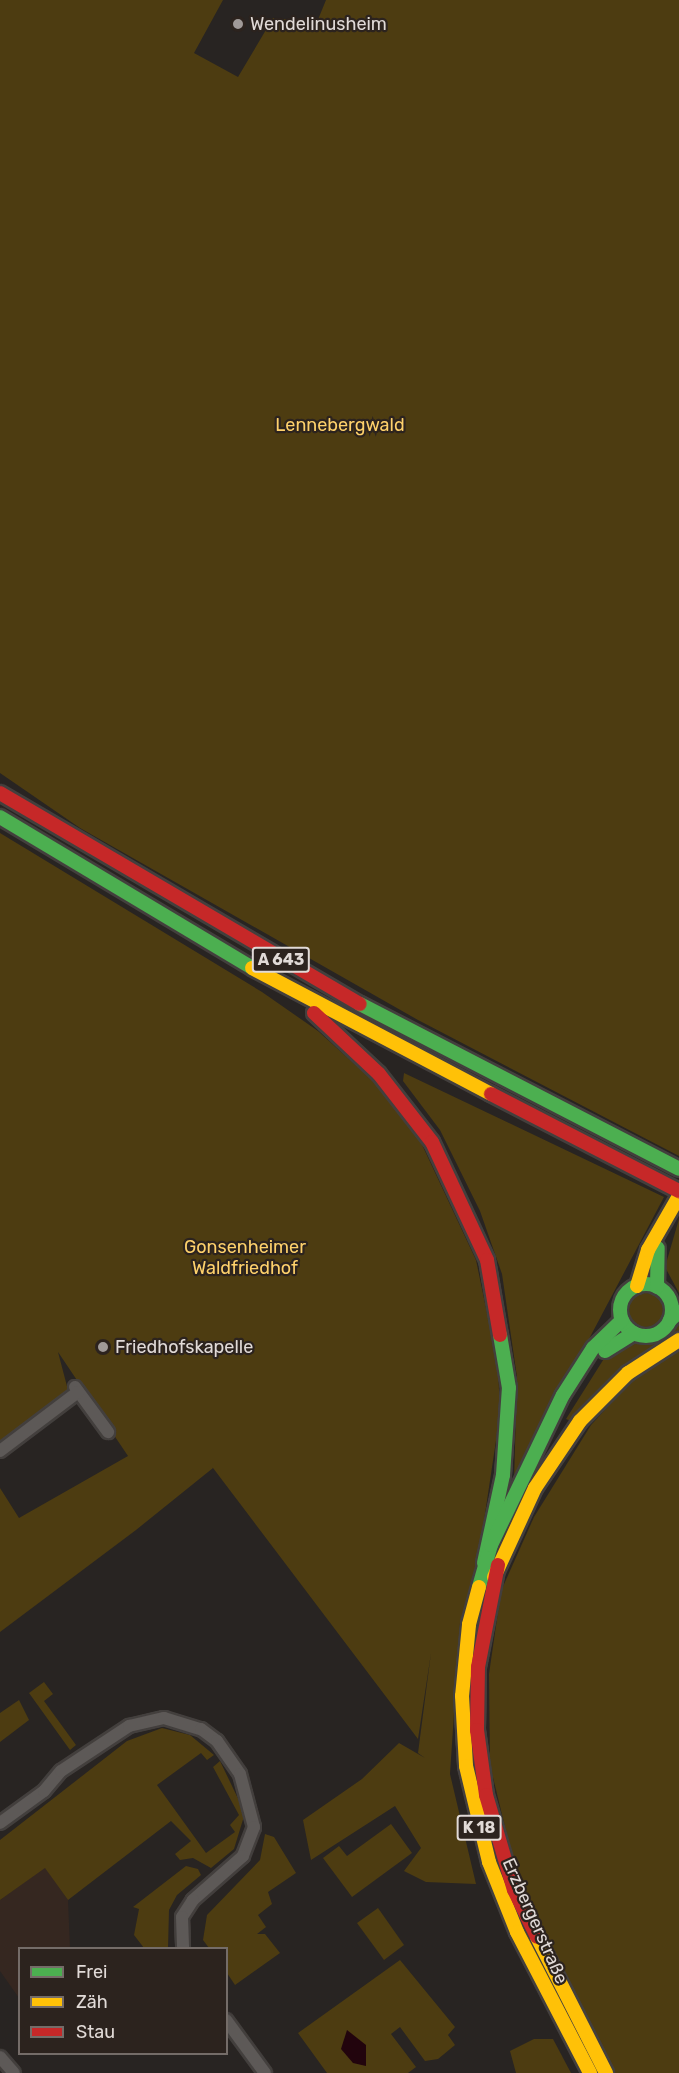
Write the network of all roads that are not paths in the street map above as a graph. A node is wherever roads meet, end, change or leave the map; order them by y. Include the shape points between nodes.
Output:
1 (0, 793) edge
2 (0, 817) edge
3 (292, 992) junction
4 (679, 1169) edge
5 (679, 1193) edge
6 (671, 1210) junction
7 (637, 1286) junction
8 (657, 1287) junction
9 (674, 1316) edge
10 (622, 1320) junction
11 (634, 1333) junction
12 (679, 1340) edge
13 (108, 1432) dead end
14 (0, 1451) edge
15 (484, 1563) junction
16 (495, 1577) junction
17 (0, 1823) edge
18 (183, 1947) edge
19 (228, 2023) edge
20 (0, 2057) edge
21 (14, 2073) edge
22 (265, 2073) edge
23 (590, 2073) edge
24 (606, 2073) edge

1 - 4 main road, A 643 via 414,1036
2 - 3 main road, A 643
3 - 5 main road, A 643
3 - 15 main road via 407,1107 454,1180 488,1260 509,1388 503,1475
5 - 6 main road
6 - 7 main road via 648,1250
6 - 8 main road via 657,1255
7 - 8 main road
7 - 10 main road via 624,1296
8 - 9 main road
9 - 11 main road via 650,1336
10 - 11 main road
10 - 15 main road via 593,1348 563,1395
11 - 16 main road via 606,1350 578,1386 519,1502
12 - 16 main road via 628,1373 580,1421 535,1488
13 - 14 street via 76,1389
15 - 23 main road, Erzbergerstraße / K 18 via 469,1625 462,1696 472,1798 489,1862 517,1932
16 - 24 main road, Erzbergerstraße / K 18 via 476,1697 480,1765 492,1825 526,1917
17 - 18 street via 44,1791 61,1771 129,1726 164,1718 201,1729 217,1741 240,1774 254,1827 243,1856 193,1900 182,1917
19 - 22 street
20 - 21 street

